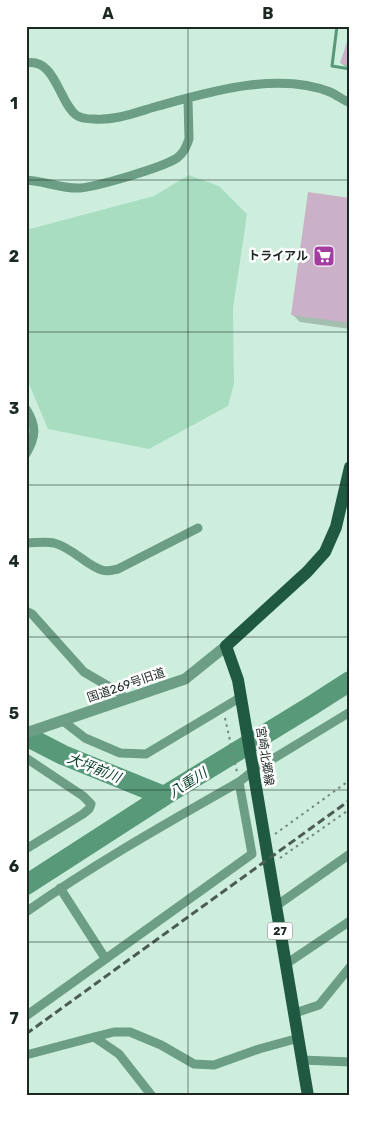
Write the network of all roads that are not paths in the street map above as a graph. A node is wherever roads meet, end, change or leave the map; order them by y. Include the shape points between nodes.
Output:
1 (26, 63) edge
2 (188, 99) junction
3 (350, 104) edge
4 (26, 180) edge
5 (28, 413) edge
6 (26, 454) edge
7 (350, 467) edge
8 (198, 528) dead end
9 (26, 543) edge
10 (26, 611) edge
11 (226, 646) junction
12 (125, 699) junction
13 (242, 702) junction
14 (350, 712) edge
15 (63, 721) junction
16 (26, 734) edge
17 (26, 758) edge
18 (253, 768) junction
19 (239, 782) junction
20 (27, 846) edge
21 (350, 854) edge
22 (60, 888) junction
23 (276, 906) junction
24 (26, 912) edge
25 (350, 921) edge
26 (106, 958) junction
27 (286, 964) junction
28 (350, 967) edge
29 (295, 1013) junction
30 (26, 1016) edge
31 (94, 1037) junction
32 (299, 1038) junction
33 (26, 1055) edge
34 (302, 1060) junction
35 (350, 1062) edge
36 (152, 1096) edge
37 (308, 1096) edge

1 - 2 street via 34,62 53,76 77,116 96,119 123,116
2 - 3 street via 252,84 296,83 330,92
2 - 4 street via 187,145 180,156 168,163 91,186 70,188
5 - 6 street via 35,437
7 - 11 main road via 336,527 325,552 308,572
8 - 9 street via 110,571 102,570 54,543
10 - 12 street via 84,672
11 - 12 street, 国道269号旧道 via 185,679
11 - 13 main road, 宮崎北郷線 / 27
12 - 15 street, 国道269号旧道
13 - 15 street via 222,708 146,754 120,753 86,738
13 - 18 main road, 宮崎北郷線 / 27
14 - 18 street
15 - 16 street, 国道269号旧道
17 - 20 street via 91,804 83,814
18 - 19 street
18 - 23 main road, 宮崎北郷線 / 27
19 - 22 street
19 - 26 street via 252,854
21 - 23 street
22 - 24 street
22 - 26 street
23 - 27 main road, 宮崎北郷線 / 27
25 - 27 street
26 - 30 street
27 - 29 main road, 宮崎北郷線 / 27
28 - 29 street via 319,1005
29 - 32 main road, 宮崎北郷線 / 27
31 - 32 street via 130,1032 200,1066 214,1065
31 - 33 street
31 - 36 street via 119,1054
32 - 34 main road, 宮崎北郷線 / 27
34 - 35 street
34 - 37 main road, 宮崎北郷線 / 27

